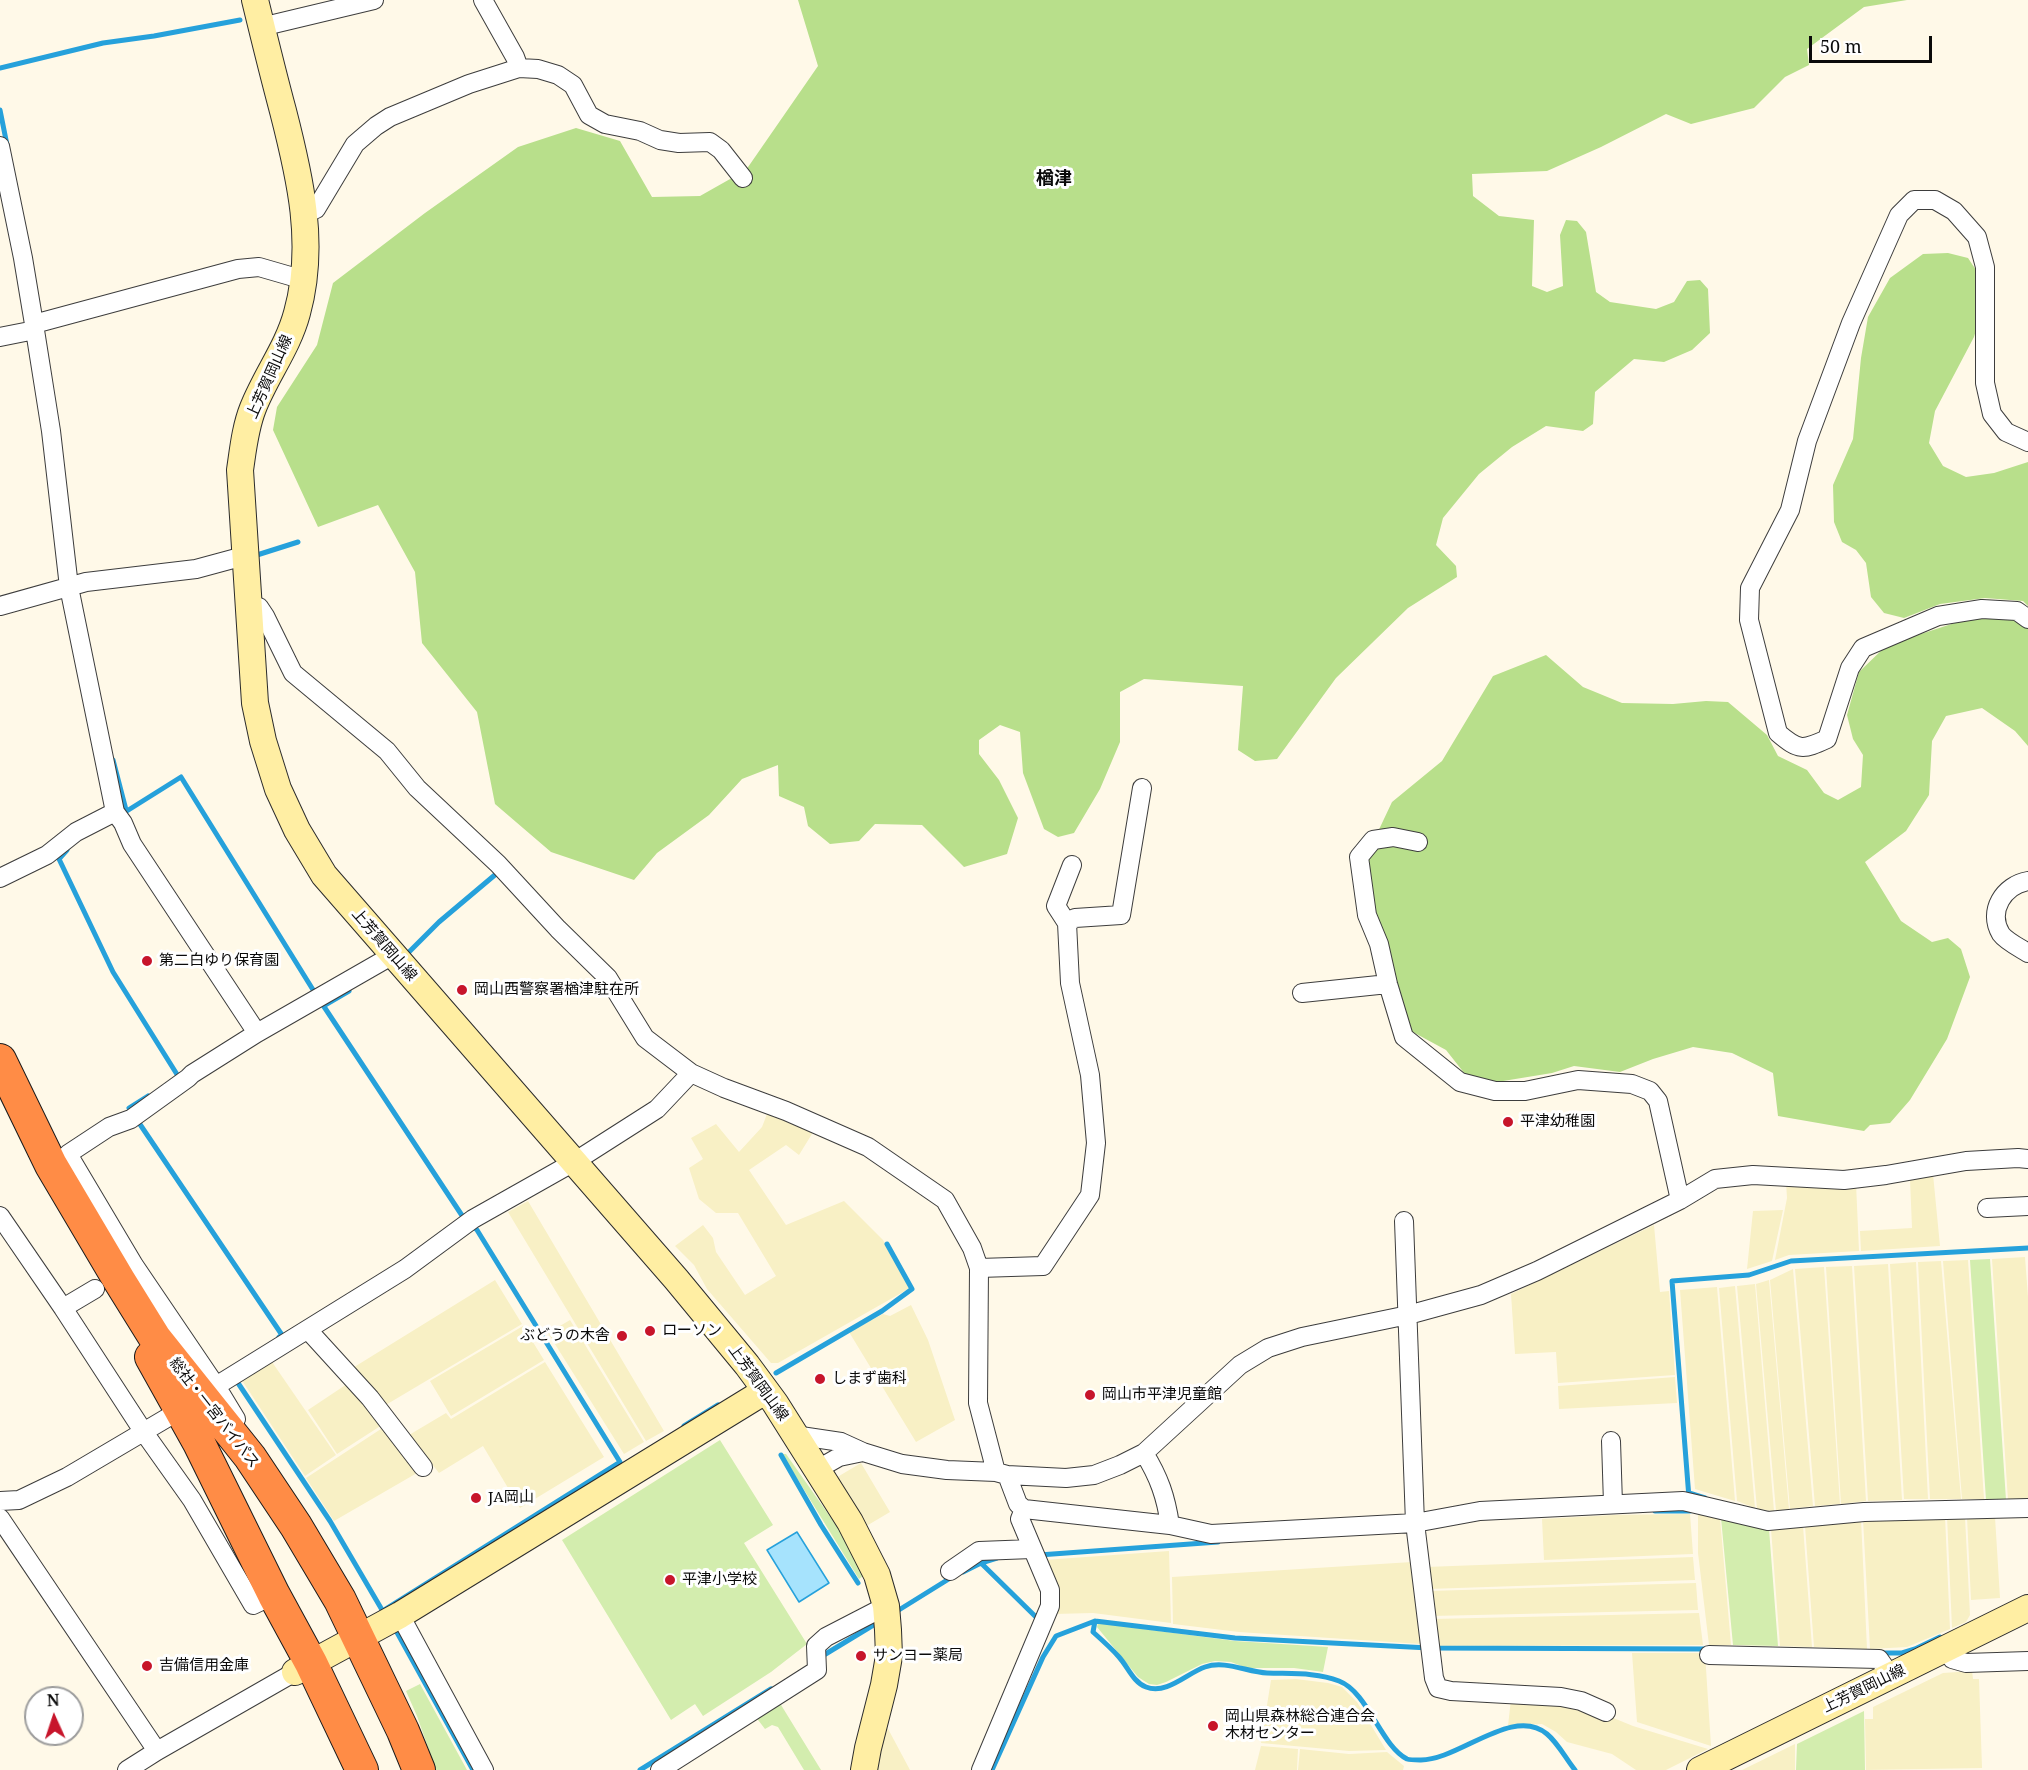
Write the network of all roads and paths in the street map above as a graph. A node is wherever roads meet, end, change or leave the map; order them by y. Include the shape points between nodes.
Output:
1 (255, 0) edge
2 (374, 0) edge
3 (483, 0) edge
4 (261, 27) junction
5 (519, 68) junction
6 (0, 146) edge
7 (743, 178) dead end
8 (305, 214) junction
9 (304, 280) junction
10 (38, 324) junction
11 (0, 337) edge
12 (2028, 442) edge
13 (244, 556) junction
14 (74, 586) junction
15 (249, 604) junction
16 (0, 606) edge
17 (2028, 619) edge
18 (1142, 788) dead end
19 (118, 816) junction
20 (1418, 842) dead end
21 (1072, 865) dead end
22 (0, 878) edge
23 (2028, 881) edge
24 (1067, 923) junction
25 (2028, 953) edge
26 (393, 955) junction
27 (1388, 984) junction
28 (1302, 993) dead end
29 (257, 1033) junction
30 (0, 1060) edge
31 (692, 1073) junction
32 (0, 1091) edge
33 (2028, 1159) edge
34 (574, 1162) junction
35 (1680, 1200) junction
36 (2028, 1206) edge
37 (1987, 1208) dead end
38 (0, 1215) edge
39 (1404, 1221) dead end
40 (979, 1268) junction
41 (95, 1288) dead end
42 (63, 1308) junction
43 (1408, 1315) junction
44 (308, 1330) junction
45 (223, 1382) junction
46 (765, 1390) junction
47 (172, 1415) dead end
48 (143, 1431) junction
49 (794, 1435) junction
50 (1611, 1441) dead end
51 (863, 1452) junction
52 (1144, 1453) junction
53 (250, 1458) junction
54 (423, 1467) dead end
55 (818, 1469) junction
56 (1001, 1474) junction
57 (0, 1501) edge
58 (1613, 1504) junction
59 (2028, 1508) edge
60 (1024, 1509) junction
61 (0, 1518) edge
62 (1170, 1525) junction
63 (1415, 1528) junction
64 (1034, 1554) junction
65 (950, 1571) dead end
66 (274, 1595) junction
67 (2028, 1608) edge
68 (886, 1616) junction
69 (384, 1624) junction
70 (1946, 1648) junction
71 (1709, 1655) dead end
72 (2028, 1661) edge
73 (303, 1668) junction
74 (1891, 1676) junction
75 (1606, 1712) dead end
76 (157, 1750) junction
77 (127, 1770) edge
78 (362, 1770) edge
79 (419, 1770) edge
80 (484, 1770) edge
81 (660, 1770) edge
82 (864, 1770) edge
83 (981, 1770) edge
84 (1700, 1770) edge

1 - 4 main road, 上芳賀岡山線
2 - 4 street
3 - 5 street
4 - 8 main road, 上芳賀岡山線 via 295,158
5 - 7 street via 558,75 573,85 589,115 605,124 640,131 660,140 710,142
5 - 8 street via 469,84 376,126 355,144 316,209
6 - 10 street
8 - 9 main road, 上芳賀岡山線
9 - 10 street via 260,267 238,269
9 - 13 main road, 上芳賀岡山線 via 297,314 253,408 244,441 240,470
10 - 11 street
10 - 14 street
12 - 17 street via 2006,432 1992,414 1985,383 1985,267 1977,237 1954,211 1935,200 1914,200 1899,215 1851,322 1807,441 1790,510 1750,588 1749,620 1778,733 1792,745 1809,747 1827,738 1850,668 1863,648 1938,616 1982,609 2017,611
13 - 14 street via 196,568
13 - 15 main road, 上芳賀岡山線
14 - 16 street
14 - 19 street
15 - 26 main road, 上芳賀岡山線 via 255,703 278,789 324,875
15 - 31 street via 259,607 265,616 293,673 387,751 417,788 498,864 608,978 645,1038
18 - 24 street via 1121,915 1075,918
19 - 22 street via 76,832 47,855
19 - 29 street via 132,844
20 - 27 street via 1393,837 1373,840 1359,857 1367,915 1379,944
21 - 24 street via 1056,906
23 - 25 street via 2017,883 2001,896 1995,915 2002,935
24 - 40 street via 1070,983 1090,1075 1096,1143 1090,1196 1043,1266
26 - 29 street
26 - 34 main road, 上芳賀岡山線
27 - 28 street
27 - 35 street via 1404,1037 1460,1082 1495,1091 1525,1091 1578,1080 1632,1084 1650,1091 1658,1101
29 - 45 street via 135,1116 109,1127 68,1154 129,1268
30 - 53 highway, 総社・一宮バイパス via 51,1165 155,1338
31 - 34 street via 657,1109
31 - 40 street via 868,1147 945,1200
32 - 66 highway, 総社・一宮バイパス via 45,1178 199,1443
33 - 35 street via 1966,1161 1844,1180 1754,1175 1715,1179
34 - 44 street via 468,1223 405,1269
34 - 46 main road, 上芳賀岡山線 via 676,1279
35 - 43 street via 1481,1295
36 - 37 street
38 - 42 street
39 - 43 street
40 - 56 street via 978,1403
41 - 42 street
42 - 48 street
43 - 52 street via 1268,1348 1240,1365
43 - 63 street
44 - 45 street
44 - 54 street via 370,1398
45 - 53 street
46 - 49 main road, 上芳賀岡山線
46 - 69 main road
47 - 48 street
48 - 57 street via 67,1477 19,1500
48 - 66 street via 192,1500 253,1605
49 - 51 street via 841,1442
49 - 55 main road, 上芳賀岡山線
50 - 58 street
51 - 55 street via 839,1457
51 - 56 street via 902,1464
52 - 56 street via 1094,1475 1066,1478
52 - 62 street via 1160,1479
53 - 69 highway, 総社・一宮バイパス via 340,1600
55 - 68 main road, 上芳賀岡山線 via 877,1575
56 - 60 street
58 - 59 street via 1688,1503 1768,1521 1864,1512
58 - 63 street via 1480,1511
60 - 62 street
60 - 64 street via 1020,1519
61 - 76 street
62 - 63 street via 1211,1534
63 - 75 street via 1438,1688 1561,1697
64 - 65 street via 979,1551
64 - 83 street via 1050,1590 1050,1606
66 - 73 highway, 総社・一宮バイパス
67 - 70 main road, 上芳賀岡山線 via 1985,1647
68 - 81 street via 826,1637 816,1646 817,1670
68 - 82 main road, 上芳賀岡山線 via 889,1656
69 - 73 main road
69 - 79 highway, 総社・一宮バイパス via 403,1731
69 - 80 street
70 - 72 street via 1952,1659 1966,1663
70 - 74 main road, 上芳賀岡山線
71 - 74 street via 1879,1659
73 - 76 street
73 - 78 highway, 総社・一宮バイパス
74 - 84 main road, 上芳賀岡山線
76 - 77 street

